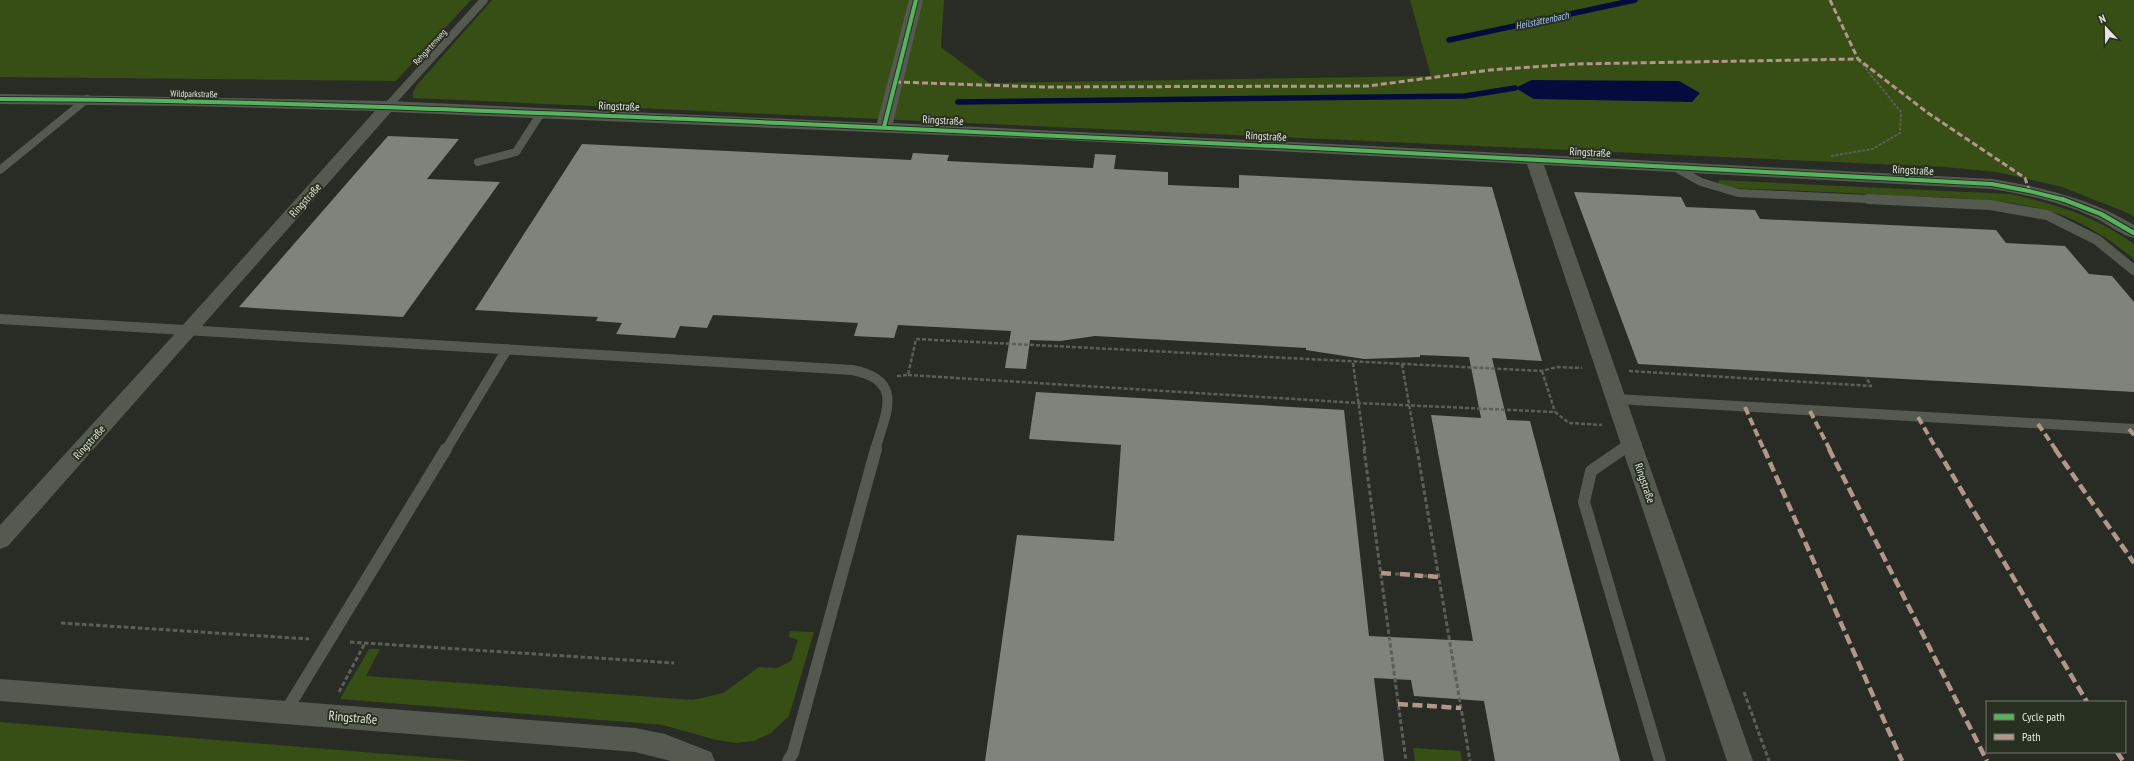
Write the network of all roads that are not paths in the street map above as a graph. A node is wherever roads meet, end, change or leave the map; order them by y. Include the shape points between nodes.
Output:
1 (484, 0) edge
2 (916, 0) edge
3 (0, 99) edge
4 (87, 99) junction
5 (388, 106) junction
6 (541, 113) junction
7 (884, 127) junction
8 (1534, 160) junction
9 (478, 162) dead end
10 (1674, 167) junction
11 (0, 170) edge
12 (2134, 233) edge
13 (2134, 270) edge
14 (0, 319) edge
15 (189, 331) junction
16 (506, 349) junction
17 (1616, 399) junction
18 (2134, 429) edge
19 (1628, 435) junction
20 (0, 540) edge
21 (0, 690) edge
22 (286, 711) junction
23 (702, 761) edge
24 (788, 761) edge
25 (1660, 761) edge
26 (1740, 761) edge

1 - 5 lane, Rehgartenweg
2 - 7 street
3 - 4 street, Wildparkstraße
4 - 5 street, Wildparkstraße
4 - 11 lane
5 - 6 street, Ringstraße
5 - 15 street, Ringstraße
6 - 7 street, Ringstraße
6 - 9 lane via 516,152
7 - 8 street, Ringstraße
8 - 10 street, Ringstraße
8 - 17 street, Ringstraße
10 - 12 street, Ringstraße via 1992,184 2029,190 2063,200 2096,212
10 - 13 lane via 1700,182 1738,194 1990,205 2047,215 2097,240
14 - 15 lane
15 - 16 lane
15 - 20 street, Ringstraße
16 - 22 lane
16 - 24 lane via 852,370 869,373 881,379 888,391 888,403 793,753
17 - 18 lane
17 - 19 street, Ringstraße
19 - 25 lane via 1591,471 1584,502
19 - 26 street, Ringstraße
21 - 22 street, Ringstraße
22 - 23 street, Ringstraße via 635,740 665,746

